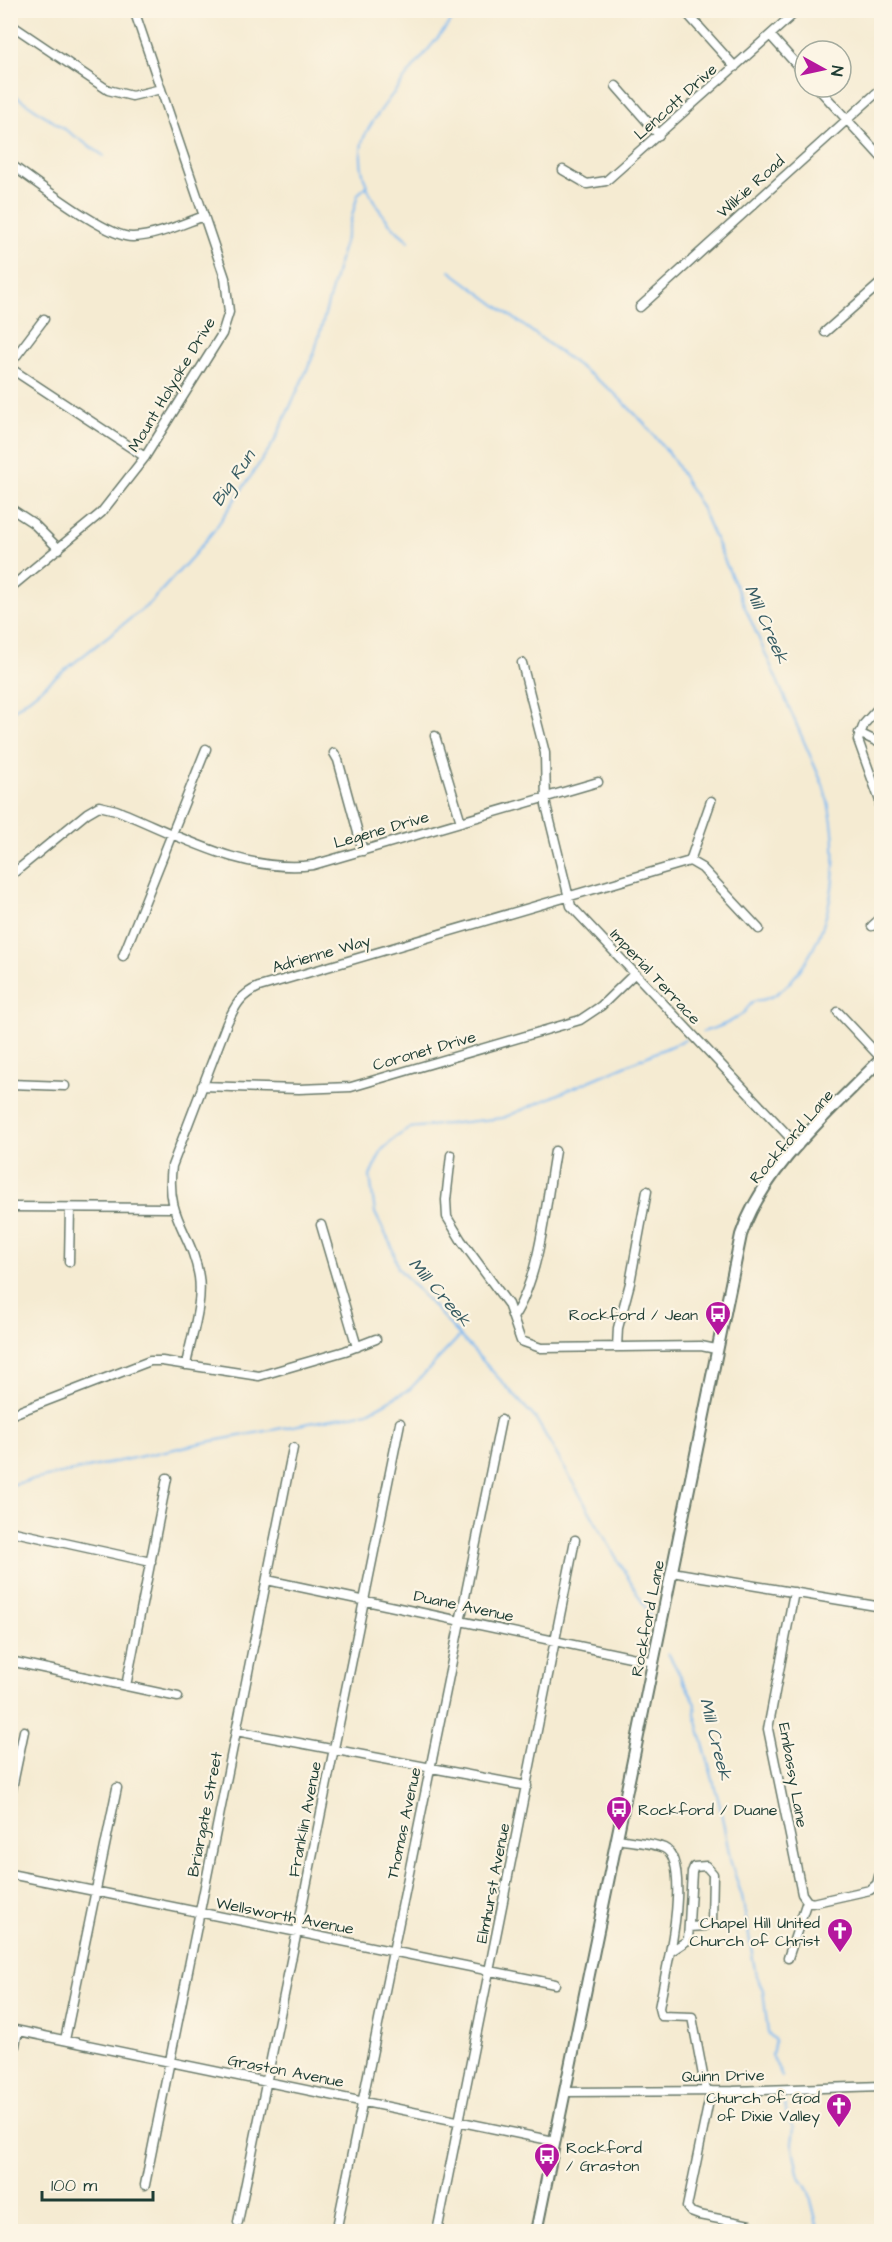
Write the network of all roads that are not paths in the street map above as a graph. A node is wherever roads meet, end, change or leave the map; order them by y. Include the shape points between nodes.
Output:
1 (134, 10) edge
2 (684, 10) edge
3 (798, 10) edge
4 (10, 24) edge
5 (770, 35) junction
6 (793, 61) edge
7 (735, 67) junction
8 (616, 86) dead end
9 (882, 88) edge
10 (161, 89) junction
11 (828, 99) edge
12 (846, 119) junction
13 (659, 135) junction
14 (882, 158) edge
15 (10, 164) edge
16 (563, 170) dead end
17 (204, 216) junction
18 (882, 282) edge
19 (640, 307) dead end
20 (44, 319) dead end
21 (825, 332) dead end
22 (10, 364) edge
23 (10, 368) edge
24 (145, 457) junction
25 (10, 508) edge
26 (59, 549) junction
27 (10, 588) edge
28 (522, 663) dead end
29 (882, 704) edge
30 (859, 733) junction
31 (435, 736) dead end
32 (882, 744) edge
33 (206, 749) dead end
34 (334, 753) dead end
35 (598, 782) dead end
36 (546, 798) junction
37 (711, 801) dead end
38 (461, 822) junction
39 (881, 822) edge
40 (173, 833) junction
41 (363, 850) junction
42 (690, 861) junction
43 (882, 873) edge
44 (10, 876) edge
45 (568, 897) junction
46 (882, 916) edge
47 (872, 926) dead end
48 (759, 929) dead end
49 (123, 956) dead end
50 (634, 974) junction
51 (838, 1012) dead end
52 (881, 1058) edge
53 (10, 1084) edge
54 (65, 1086) dead end
55 (202, 1086) junction
56 (798, 1146) junction
57 (555, 1151) dead end
58 (451, 1155) dead end
59 (647, 1191) dead end
60 (10, 1207) edge
61 (70, 1208) junction
62 (173, 1208) junction
63 (321, 1225) dead end
64 (69, 1262) dead end
65 (514, 1316) junction
66 (376, 1338) dead end
67 (357, 1347) junction
68 (617, 1347) junction
69 (716, 1349) junction
70 (186, 1365) junction
71 (10, 1415) edge
72 (501, 1420) dead end
73 (400, 1423) dead end
74 (292, 1448) dead end
75 (167, 1478) dead end
76 (10, 1531) edge
77 (575, 1540) dead end
78 (151, 1562) junction
79 (672, 1572) junction
80 (267, 1580) junction
81 (794, 1592) junction
82 (364, 1600) junction
83 (882, 1606) edge
84 (460, 1620) junction
85 (556, 1640) junction
86 (10, 1661) edge
87 (654, 1662) junction
88 (126, 1686) junction
89 (177, 1697) dead end
90 (24, 1731) dead end
91 (236, 1731) junction
92 (333, 1749) junction
93 (430, 1769) junction
94 (527, 1786) junction
95 (117, 1788) dead end
96 (10, 1798) edge
97 (618, 1839) junction
98 (882, 1865) edge
99 (10, 1874) edge
100 (95, 1892) junction
101 (807, 1901) junction
102 (200, 1913) junction
103 (688, 1927) junction
104 (297, 1933) junction
105 (393, 1952) junction
106 (670, 1952) junction
107 (788, 1958) dead end
108 (489, 1971) junction
109 (555, 1984) dead end
110 (14, 2030) edge
111 (65, 2040) junction
112 (170, 2062) junction
113 (10, 2070) edge
114 (266, 2081) junction
115 (882, 2086) edge
116 (708, 2091) junction
117 (565, 2092) junction
118 (362, 2101) junction
119 (459, 2121) junction
120 (554, 2141) junction
121 (145, 2185) dead end
122 (238, 2222) dead end
123 (750, 2225) dead end
124 (336, 2232) edge
125 (437, 2232) edge
126 (536, 2232) edge

1 - 10 street, Mount Holyoke Drive
2 - 7 street
3 - 5 street, Lencott Drive
4 - 10 street via 108,90 132,96
5 - 6 street
5 - 7 street, Lencott Drive
7 - 13 street, Lencott Drive
8 - 13 street
9 - 12 street, Wilkie Road
10 - 17 street, Mount Holyoke Drive
11 - 12 street
12 - 14 street
12 - 19 street, Wilkie Road
13 - 16 street, Lencott Drive via 601,184 587,184
15 - 17 street via 126,237 147,236
17 - 24 street, Mount Holyoke Drive via 229,291 227,320 215,346
18 - 21 street
20 - 22 street
23 - 24 street
24 - 26 street, Mount Holyoke Drive via 101,513
25 - 26 street via 33,523
26 - 27 street, Mount Holyoke Drive
28 - 36 street, Imperial Terrace via 545,753
29 - 30 street
30 - 32 street
30 - 39 street via 860,748 880,801
31 - 38 street
33 - 40 street
34 - 41 street
35 - 36 street, Legene Drive
36 - 38 street, Legene Drive
36 - 45 street, Imperial Terrace
37 - 42 street
38 - 41 street, Legene Drive
39 - 43 street
40 - 41 street, Legene Drive via 232,857 278,866 313,865
40 - 44 street, Legene Drive via 99,806
40 - 49 street
42 - 45 street, Adrienne Way
42 - 48 street via 702,868
45 - 50 street, Imperial Terrace via 576,913
45 - 55 street, Adrienne Way via 251,990 234,1009
46 - 47 street
50 - 55 street, Coronet Drive via 595,1012 580,1020 351,1087
50 - 56 street, Imperial Terrace
51 - 52 street
52 - 56 main road, Rockford Lane
53 - 54 street
55 - 62 street, Adrienne Way via 172,1166
56 - 69 main road, Rockford Lane via 770,1178 747,1218
57 - 65 street via 534,1260
58 - 65 street via 447,1217
59 - 68 street
60 - 61 street
61 - 62 street
61 - 64 street
62 - 70 street, Adrienne Way via 199,1277
63 - 67 street
65 - 68 street via 519,1337 527,1345
66 - 67 street
67 - 70 street via 259,1376
68 - 69 street
69 - 79 main road, Rockford Lane
70 - 71 street via 150,1361
72 - 84 street, Thomas Avenue
73 - 82 street, Franklin Avenue
74 - 80 street, Briargate Street
75 - 78 street
76 - 78 street
77 - 85 street, Elmhurst Avenue
78 - 88 street
79 - 81 street
79 - 87 main road, Rockford Lane
80 - 82 street, Duane Avenue
80 - 91 street, Briargate Street
81 - 83 street
81 - 101 street, Embassy Lane via 768,1728 802,1894
82 - 84 street, Duane Avenue
82 - 92 street, Franklin Avenue
84 - 85 street, Duane Avenue
84 - 93 street, Thomas Avenue
85 - 87 street, Duane Avenue
85 - 94 street, Elmhurst Avenue
86 - 88 street
87 - 97 main road, Rockford Lane
88 - 89 street
90 - 96 street
91 - 92 street
91 - 102 street, Briargate Street
92 - 93 street
92 - 104 street, Franklin Avenue
93 - 94 street
93 - 105 street, Thomas Avenue
94 - 108 street, Elmhurst Avenue
95 - 100 street
97 - 106 street via 666,1848 674,1858 675,1923
97 - 117 main road, Rockford Lane
98 - 101 street via 877,1884 870,1890
99 - 100 street, Wellsworth Avenue
100 - 102 street, Wellsworth Avenue
100 - 111 street
101 - 107 street
102 - 104 street, Wellsworth Avenue
102 - 112 street, Briargate Street
103 - 103 street via 692,1872 694,1867 706,1866 713,1874 712,1922
103 - 106 street via 688,1940
104 - 105 street, Wellsworth Avenue
104 - 114 street, Franklin Avenue
105 - 108 street, Wellsworth Avenue
105 - 118 street, Thomas Avenue
106 - 116 street via 659,2008 661,2016 692,2017
108 - 109 street, Wellsworth Avenue
108 - 119 street, Elmhurst Avenue
110 - 111 street, Graston Avenue
110 - 113 street
111 - 112 street, Graston Avenue
112 - 114 street, Graston Avenue
112 - 121 street, Briargate Street
114 - 118 street, Graston Avenue
114 - 122 street, Franklin Avenue
115 - 116 street, Quinn Drive
116 - 117 street, Quinn Drive
116 - 123 street via 687,2207 699,2215
117 - 120 main road, Rockford Lane
118 - 119 street, Graston Avenue
118 - 124 street, Thomas Avenue
119 - 120 street, Graston Avenue
119 - 125 street, Elmhurst Avenue
120 - 126 main road, Rockford Lane

